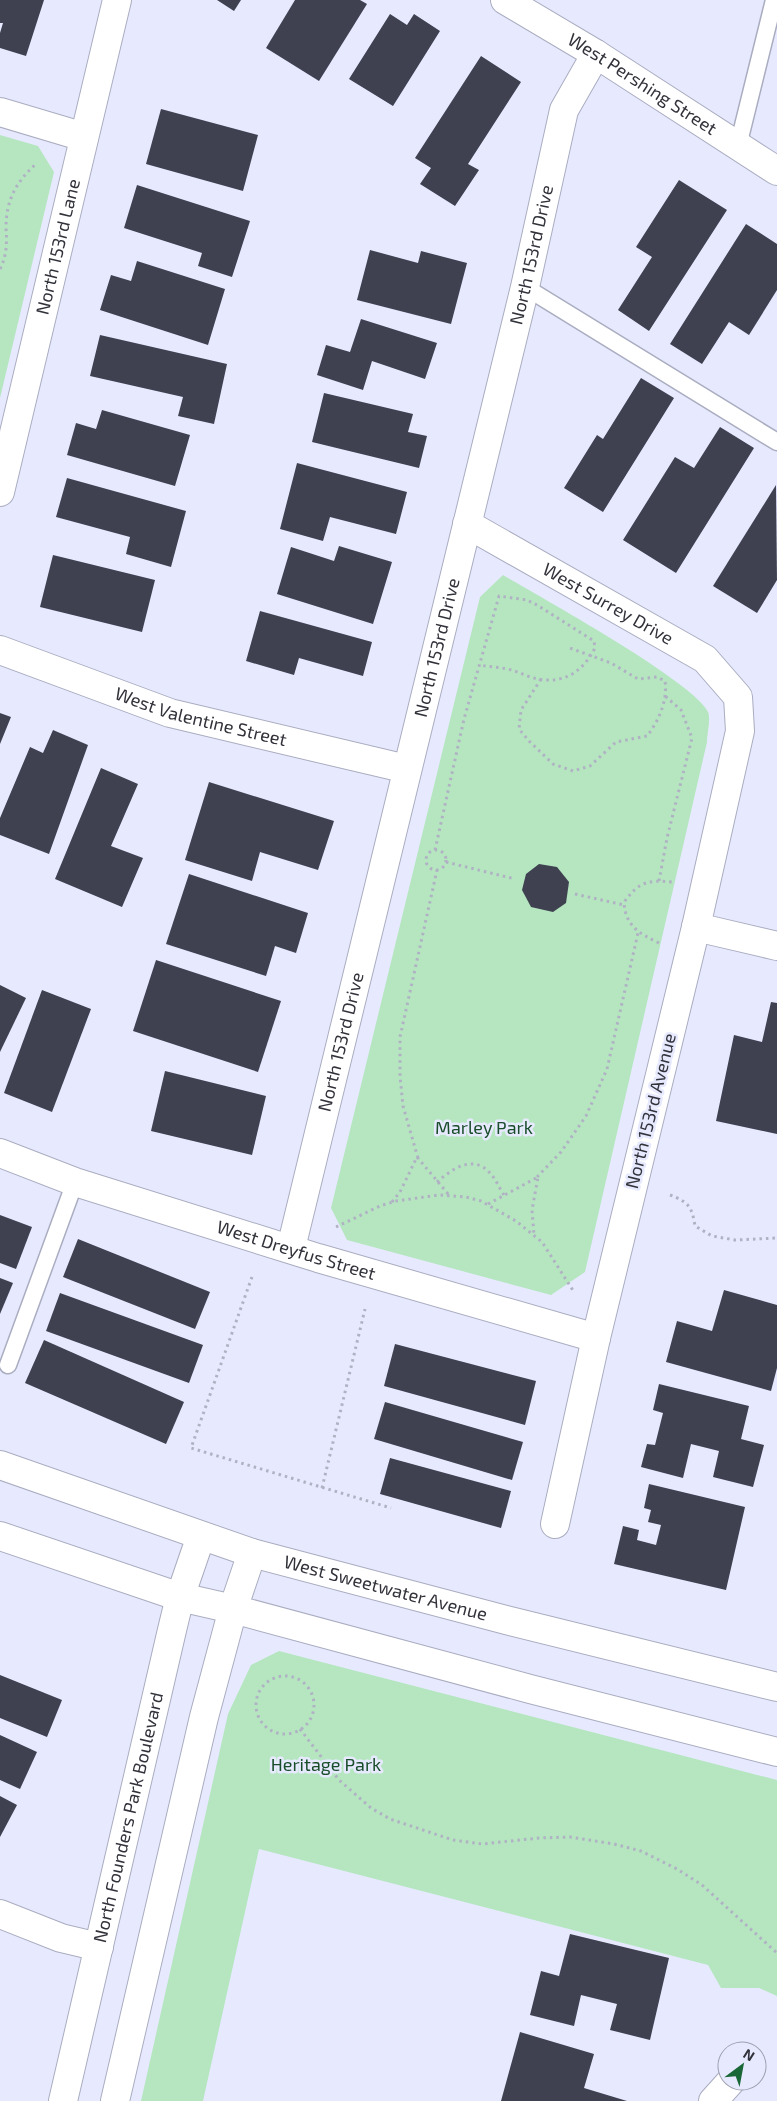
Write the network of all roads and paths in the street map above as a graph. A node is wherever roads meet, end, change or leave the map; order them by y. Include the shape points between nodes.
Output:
1 (117, 0) edge
2 (505, 0) edge
3 (774, 0) edge
4 (596, 54) junction
5 (0, 112) edge
6 (84, 137) junction
7 (738, 146) junction
8 (36, 164) dead end
9 (777, 171) edge
10 (0, 270) edge
11 (525, 287) junction
12 (777, 442) edge
13 (0, 492) edge
14 (467, 524) junction
15 (567, 647) dead end
16 (0, 650) edge
17 (591, 655) junction
18 (480, 665) junction
19 (541, 679) junction
20 (665, 696) junction
21 (738, 697) joint
22 (407, 769) junction
23 (436, 850) junction
24 (446, 862) junction
25 (437, 870) junction
26 (515, 879) dead end
27 (659, 881) junction
28 (679, 883) dead end
29 (575, 894) dead end
30 (624, 905) junction
31 (696, 927) junction
32 (638, 933) junction
33 (664, 945) dead end
34 (777, 946) edge
35 (0, 1153) edge
36 (418, 1158) junction
37 (537, 1177) junction
38 (75, 1182) junction
39 (438, 1182) junction
40 (504, 1195) junction
41 (670, 1195) dead end
42 (449, 1196) junction
43 (392, 1202) junction
44 (487, 1205) junction
45 (336, 1227) dead end
46 (534, 1236) junction
47 (777, 1238) edge
48 (291, 1248) junction
49 (252, 1277) dead end
50 (574, 1292) dead end
51 (365, 1309) dead end
52 (596, 1338) junction
53 (8, 1365) dead end
54 (0, 1465) edge
55 (322, 1488) junction
56 (390, 1508) dead end
57 (554, 1524) dead end
58 (0, 1536) edge
59 (201, 1536) junction
60 (252, 1553) junction
61 (180, 1597) junction
62 (233, 1609) junction
63 (777, 1687) edge
64 (300, 1729) junction
65 (777, 1752) edge
66 (0, 1914) edge
67 (99, 1946) junction
68 (777, 1953) edge
69 (722, 2091) edge
70 (63, 2101) edge
71 (115, 2101) edge
72 (713, 2101) edge

1 - 6 street, North 153rd Lane
2 - 4 street, West Pershing Street
3 - 7 lane
4 - 7 street, West Pershing Street
4 - 11 street, North 153rd Drive via 564,110
5 - 6 street
6 - 13 street, North 153rd Lane
7 - 9 street, West Pershing Street
8 - 10 path via 12,192 7,212 7,248
11 - 12 lane
11 - 14 street, North 153rd Drive
14 - 21 street, West Surrey Drive via 705,659
14 - 22 street, North 153rd Drive
15 - 17 path
16 - 22 street, West Valentine Street via 170,714
17 - 18 path via 594,641 575,628 532,602 499,596
17 - 19 path via 581,670 570,677
17 - 20 path via 638,679 657,677 665,681
18 - 19 path
18 - 23 path via 464,719
19 - 20 path via 521,710 520,728 553,764 572,771 590,766 616,742 647,736
20 - 27 path via 681,710 692,738
21 - 31 street, North 153rd Avenue via 740,731
22 - 48 street, North 153rd Drive
23 - 24 path via 444,854
23 - 25 path via 426,858 429,867
24 - 25 path
24 - 26 path
25 - 36 path via 400,1037 403,1106
27 - 28 path
27 - 30 path via 649,881 634,889
29 - 30 path
30 - 32 path via 625,916
31 - 34 street
31 - 52 street, North 153rd Avenue
32 - 33 path
32 - 37 path via 607,1069 595,1099 561,1152
35 - 38 street, West Dreyfus Street
36 - 39 path
36 - 43 path
37 - 40 path
37 - 46 path via 532,1210
38 - 48 street, West Dreyfus Street
38 - 53 lane
39 - 40 path via 459,1166 475,1165 490,1172
39 - 42 path
40 - 44 path
41 - 47 path via 685,1201 694,1213 695,1226 712,1236 735,1240
42 - 43 path
42 - 44 path via 466,1197
43 - 45 path
44 - 46 path
46 - 50 path via 542,1242
48 - 52 street, West Dreyfus Street
49 - 55 path via 191,1448
51 - 55 path
52 - 57 street, North 153rd Avenue
54 - 59 street, West Sweetwater Avenue
55 - 56 path
58 - 61 street
59 - 60 street, West Sweetwater Avenue
59 - 61 street, North Founders Park Boulevard
60 - 62 street
60 - 63 street, West Sweetwater Avenue
61 - 62 street
61 - 67 street, North Founders Park Boulevard
62 - 65 street
62 - 71 street via 204,1716
64 - 64 path via 284,1734 266,1727 260,1719 256,1710 258,1696 273,1679 292,1677 307,1687 312,1695 313,1713
64 - 68 path via 339,1780 371,1808 390,1819 453,1840 482,1844 570,1837 641,1851 702,1885
66 - 67 street via 61,1938
67 - 70 street, North Founders Park Boulevard
69 - 72 street

